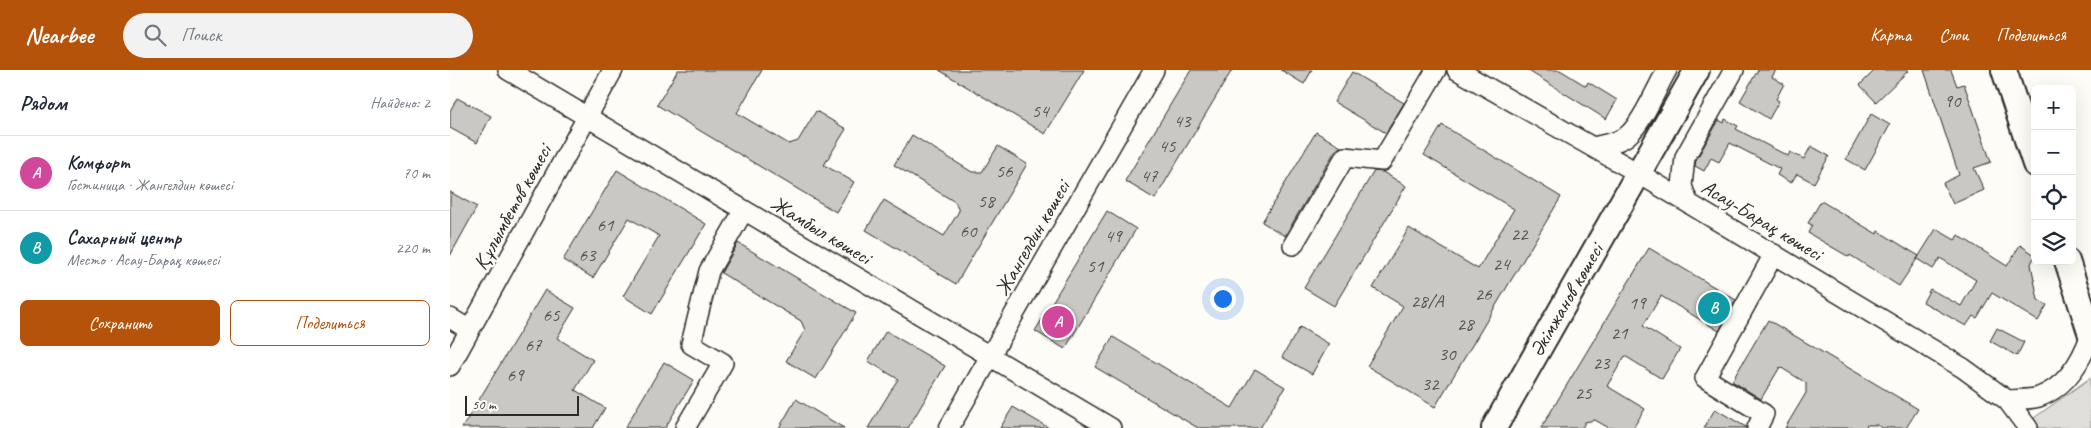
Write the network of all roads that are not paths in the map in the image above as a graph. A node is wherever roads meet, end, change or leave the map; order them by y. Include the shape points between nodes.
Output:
1 (508, 70) edge
2 (613, 70) edge
3 (1154, 70) edge
4 (1436, 70) edge
5 (1457, 70) edge
6 (1667, 70) edge
7 (1697, 70) edge
8 (1734, 70) edge
9 (2004, 70) edge
10 (587, 117) junction
11 (1592, 147) junction
12 (2031, 152) edge
13 (1638, 173) junction
14 (1688, 202) junction
15 (744, 210) junction
16 (1293, 245) dead end
17 (1774, 254) junction
18 (2068, 265) edge
19 (450, 318) edge
20 (470, 330) junction
21 (2091, 335) edge
22 (989, 357) junction
23 (450, 366) edge
24 (2007, 400) junction
25 (685, 428) edge
26 (949, 428) edge
27 (1111, 428) edge
28 (1494, 428) edge
29 (1757, 428) edge
30 (2028, 428) edge

1 - 10 street, Жамбыл көшесі
2 - 10 street, Құлымбетов көшесі
3 - 22 street, Жангелдин көшесі
4 - 16 street via 1382,161 1345,157
5 - 11 street, Асау-Барақ көшесі
6 - 11 street via 1629,135
7 - 13 main road, Әкімжанов көшесі
8 - 14 street via 1685,157 1682,186
9 - 12 main road
10 - 15 street, Жамбыл көшесі
10 - 20 street, Құлымбетов көшесі
11 - 13 street, Асау-Барақ көшесі
13 - 14 street, Асау-Барақ көшесі
13 - 28 main road, Әкімжанов көшесі
14 - 17 street, Асау-Барақ көшесі
15 - 22 street, Жамбыл көшесі
15 - 25 street via 709,271 691,344 723,363
17 - 24 street, Асау-Барақ көшесі via 1963,368
17 - 29 street via 1705,378 1764,414
18 - 21 main road
19 - 20 street
20 - 23 street, Құлымбетов көшесі
21 - 24 street via 2078,363 2054,390 2038,398
22 - 26 street, Жангелдин көшесі
22 - 27 street, Жамбыл көшесі
24 - 30 street, Асау-Барақ көшесі

